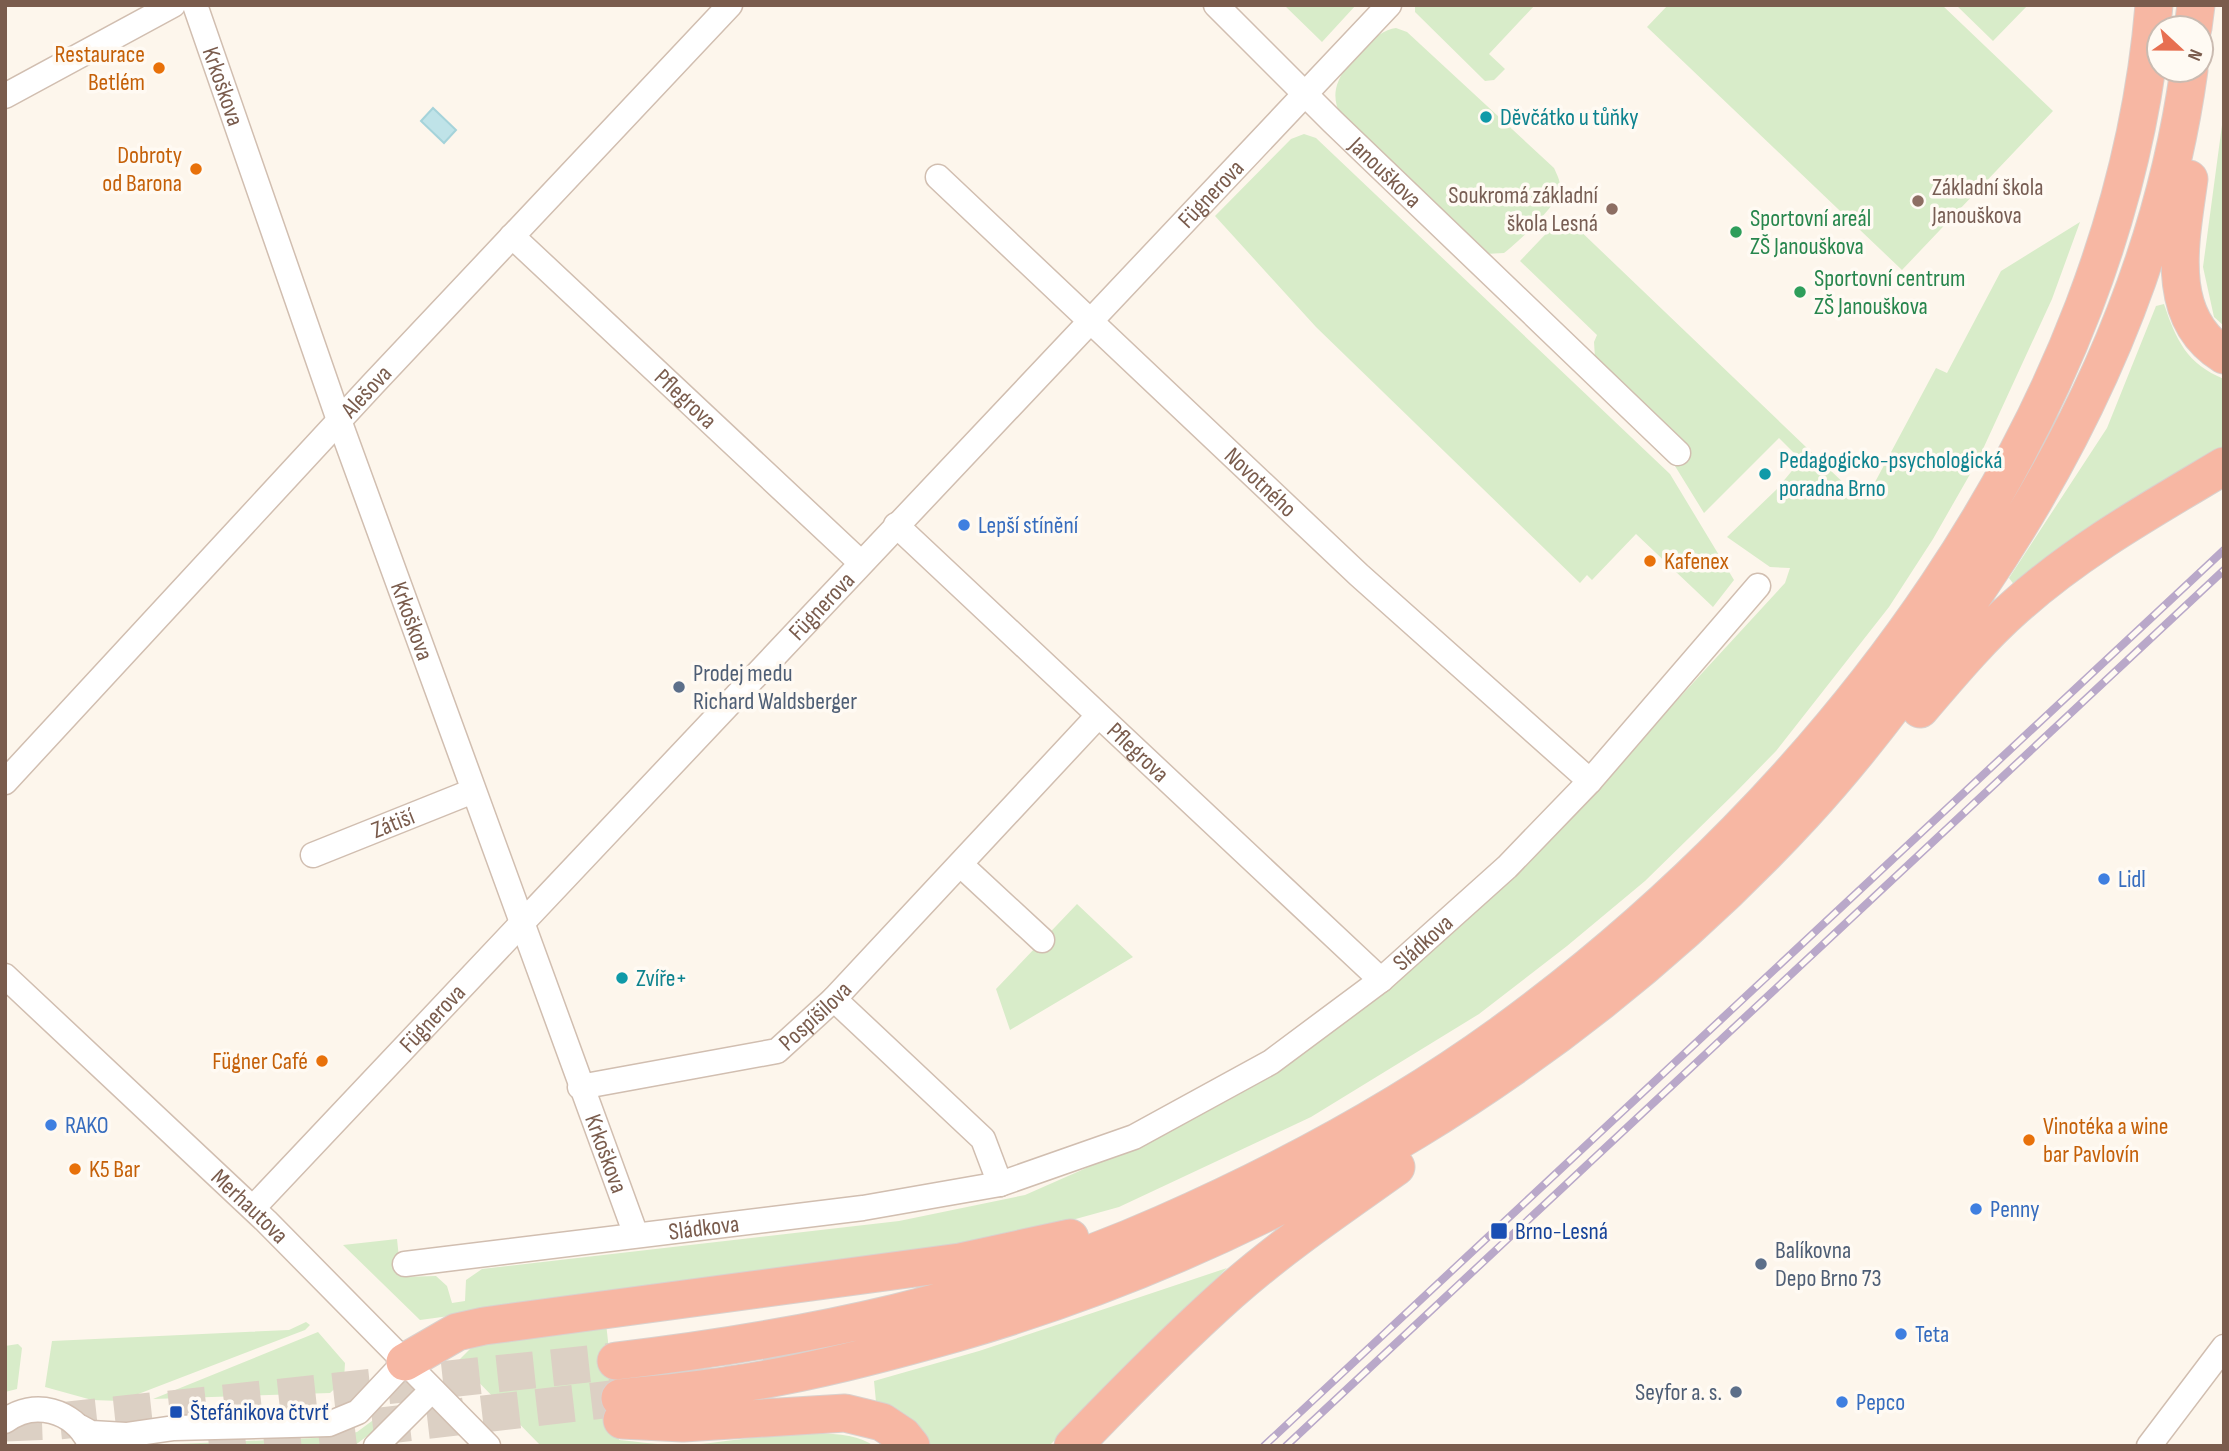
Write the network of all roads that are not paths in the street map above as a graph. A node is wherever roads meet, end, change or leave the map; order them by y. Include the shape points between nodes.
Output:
1 (173, 5) edge
2 (195, 5) edge
3 (730, 5) edge
4 (1216, 5) edge
5 (1389, 5) edge
6 (2154, 5) edge
7 (2187, 84) edge
8 (2196, 84) edge
9 (1304, 92) junction
10 (5, 96) edge
11 (938, 177) dead end
12 (512, 236) junction
13 (1090, 323) junction
14 (2224, 355) edge
15 (340, 423) junction
16 (1678, 453) dead end
17 (2224, 466) edge
18 (896, 525) junction
19 (860, 562) junction
20 (1758, 586) dead end
21 (1098, 716) junction
22 (1590, 781) junction
23 (5, 782) edge
24 (473, 791) junction
25 (313, 855) dead end
26 (1763, 855) junction
27 (961, 865) junction
28 (521, 925) junction
29 (1042, 940) dead end
30 (5, 976) edge
31 (1381, 980) junction
32 (834, 999) junction
33 (1534, 1052) junction
34 (580, 1087) junction
35 (1000, 1184) junction
36 (1252, 1184) junction
37 (253, 1208) junction
38 (636, 1235) junction
39 (405, 1264) dead end
40 (2224, 1347) edge
41 (616, 1361) tunnel mouth
42 (405, 1362) junction
43 (432, 1390) junction
44 (5, 1421) edge
45 (85, 1437) edge
46 (376, 1446) edge
47 (488, 1446) edge
48 (911, 1446) edge
49 (1073, 1446) edge
50 (2149, 1446) edge

1 - 10 street
2 - 15 street, Krkoškova
3 - 12 street, Alešova
4 - 9 street, Janouškova
5 - 9 street, Fügnerova
6 - 36 highway via 2151,49 2120,199 2075,328 2039,410 1966,540 1869,680 1811,751 1710,858 1570,982 1498,1037 1417,1089
7 - 26 highway via 2182,122 2146,260 2110,355 2074,431 2001,555 1921,669 1847,764
8 - 14 highway via 2179,269 2182,295 2193,324 2203,339
9 - 13 street, Fügnerova
9 - 16 street, Janouškova
11 - 13 street, Novotného
12 - 15 street, Alešova
12 - 19 street, Pflegrova
13 - 18 street, Fügnerova
13 - 22 street, Novotného via 1359,575
15 - 23 street, Alešova
15 - 24 street, Krkoškova
17 - 26 highway via 2130,522 2015,607 1834,799
18 - 19 street, Fügnerova
18 - 21 street, Pflegrova
19 - 28 street, Fügnerova
20 - 22 street, Sládkova
21 - 27 street, Pospíšilova
21 - 31 street, Pflegrova
22 - 31 street, Sládkova via 1507,867
24 - 25 street, Zátiší
24 - 28 street, Krkoškova
26 - 33 highway via 1671,943
27 - 29 street
27 - 32 street, Pospíšilova
28 - 34 street, Krkoškova
28 - 37 street, Fügnerova
30 - 37 street, Merhautova
31 - 35 street, Sládkova via 1271,1062 1133,1137
32 - 34 street, Pospíšilova via 777,1051
32 - 35 street via 983,1139
33 - 48 highway via 1352,1169 1180,1254 1097,1287 957,1333 621,1409 683,1423 845,1413 882,1422
33 - 49 highway via 1453,1126 1282,1248 1231,1291
34 - 38 street, Krkoškova
35 - 38 street, Sládkova via 863,1208
36 - 41 highway via 1084,1256 912,1311 726,1348
36 - 42 highway via 1152,1208 1076,1236 971,1260 484,1325 457,1332
37 - 42 street, Merhautova
38 - 39 street, Sládkova
40 - 50 street
42 - 43 street, Merhautova
42 - 45 street via 358,1412 329,1424 174,1428
43 - 46 street
43 - 47 street, Merhautova
44 - 45 street via 43,1409 70,1419

